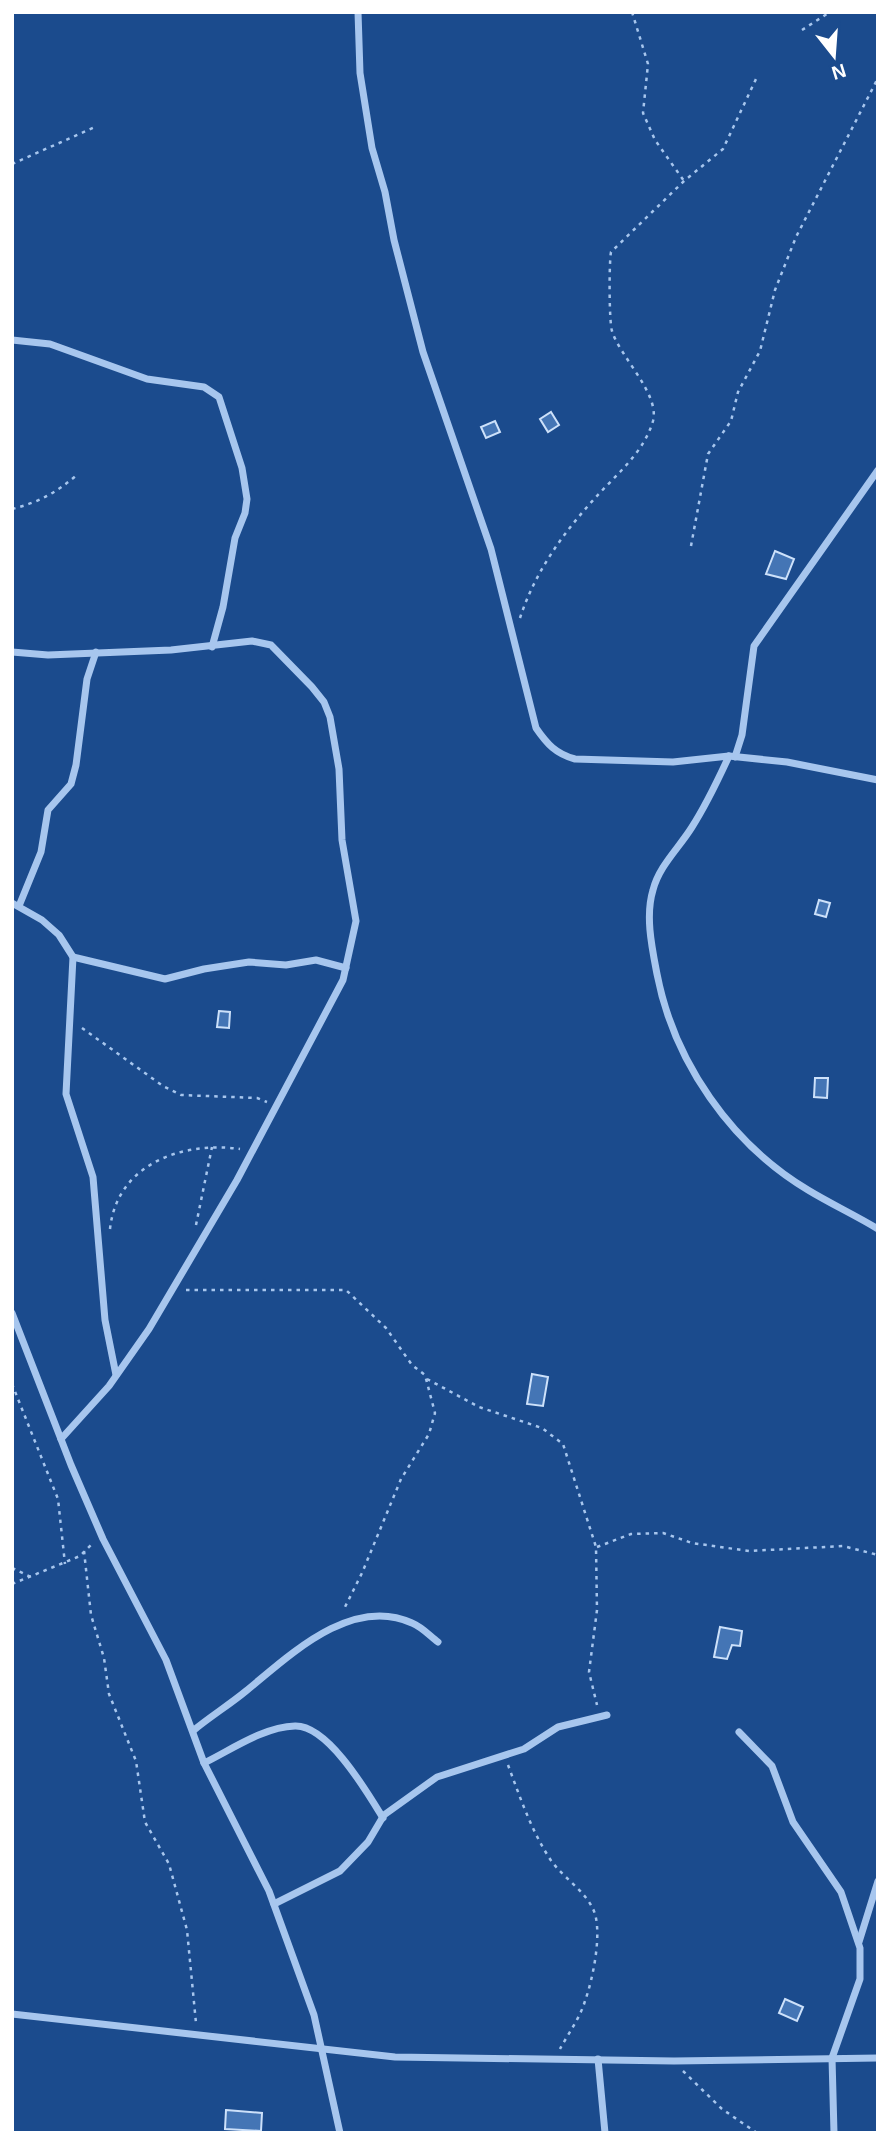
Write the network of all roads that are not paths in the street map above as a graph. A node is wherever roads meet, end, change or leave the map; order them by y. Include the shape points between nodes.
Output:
1 (359, 12) edge
2 (12, 340) edge
3 (878, 470) edge
4 (212, 647) junction
5 (12, 652) edge
6 (96, 652) junction
7 (732, 757) junction
8 (878, 780) edge
9 (15, 905) edge
10 (73, 957) junction
11 (346, 968) junction
12 (878, 1229) edge
13 (12, 1313) edge
14 (116, 1375) junction
15 (61, 1439) junction
16 (438, 1643) dead end
17 (607, 1715) dead end
18 (194, 1730) junction
19 (739, 1732) dead end
20 (204, 1763) junction
21 (383, 1818) junction
22 (878, 1881) edge
23 (274, 1904) junction
24 (859, 1942) junction
25 (12, 2014) edge
26 (322, 2046) junction
27 (832, 2058) junction
28 (878, 2058) edge
29 (598, 2059) junction
30 (340, 2133) edge
31 (605, 2133) edge
32 (834, 2133) edge

1 - 7 street via 360,74 372,148 407,290 423,352 491,549 536,728 546,744 561,755 618,762
2 - 4 street via 50,344 147,379 204,387 219,397 247,499
3 - 7 street via 754,646 742,735
4 - 6 street
4 - 11 street via 252,640 271,645 324,702 336,742 342,840 356,921
5 - 6 street
6 - 9 street via 87,679 71,783 48,810 41,852
7 - 8 street via 787,762
7 - 12 street via 653,890 651,929 662,1000 698,1079 724,1119 807,1189
9 - 10 street via 42,920
10 - 11 street via 165,979 249,962 286,965 316,960
10 - 14 street via 66,1094 93,1177 105,1320
11 - 14 street via 254,1150 174,1289
13 - 15 street
14 - 15 street
15 - 18 street via 100,1533 166,1660
16 - 18 street via 414,1623 401,1619 374,1616 336,1627 265,1673
17 - 21 street via 558,1727 529,1746 437,1777
18 - 20 street
19 - 24 street via 772,1766 793,1822 841,1892
20 - 21 street via 267,1732 296,1726 311,1729 326,1739
20 - 23 street
21 - 23 street via 340,1871
22 - 24 street
23 - 26 street
24 - 27 street via 860,1979
25 - 26 street
26 - 29 street via 395,2057
26 - 30 street
27 - 28 street
27 - 29 street
27 - 32 street
29 - 31 street

